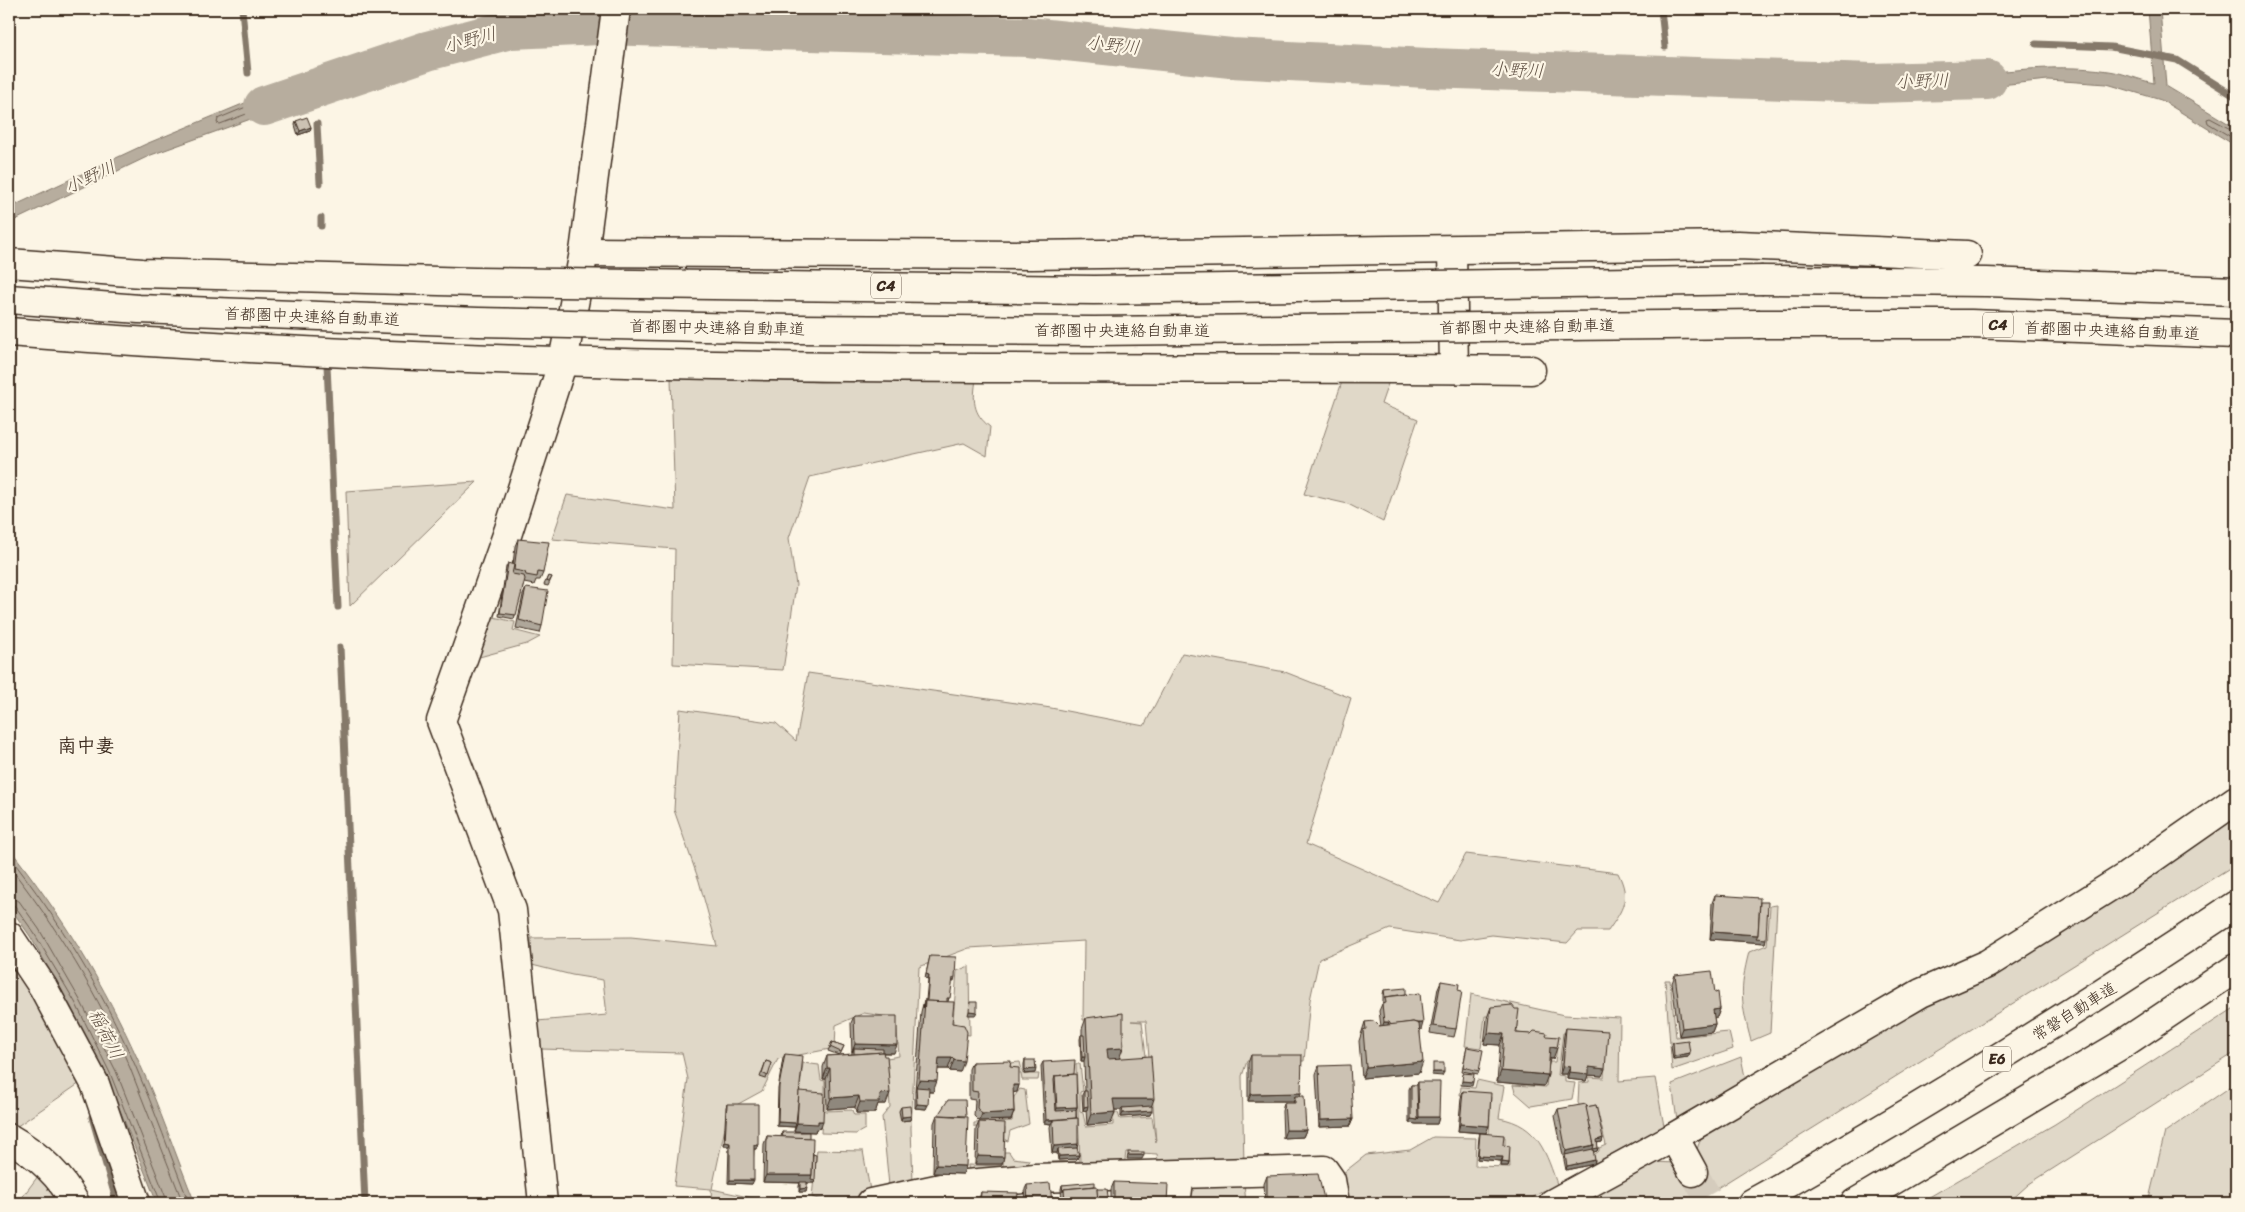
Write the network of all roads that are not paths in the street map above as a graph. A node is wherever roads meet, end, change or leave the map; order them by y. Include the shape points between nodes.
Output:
1 (617, 11) edge
2 (1452, 250) junction
3 (584, 252) junction
4 (1967, 255) dead end
5 (9, 263) edge
6 (2236, 291) edge
7 (9, 299) edge
8 (9, 332) edge
9 (2236, 334) edge
10 (562, 361) junction
11 (1454, 369) junction
12 (1531, 370) dead end
13 (2236, 800) edge
14 (2236, 905) edge
15 (9, 936) edge
16 (2236, 968) edge
17 (1674, 1137) junction
18 (9, 1138) edge
19 (1693, 1172) tunnel mouth
20 (1180, 1175) junction
21 (75, 1203) edge
22 (136, 1203) edge
23 (543, 1203) edge
24 (872, 1203) edge
25 (1176, 1203) edge
26 (1335, 1203) edge
27 (1553, 1203) edge
28 (1752, 1203) edge
29 (1855, 1203) edge

1 - 3 main road
2 - 3 main road via 1031,255
2 - 4 main road via 1738,245
2 - 11 main road
3 - 10 main road
5 - 6 main road, C4, bridge via 142,273 475,282 1094,290 1763,280 1987,282
7 - 9 main road, 首都圏中央連絡自動車道 / C4, bridge via 139,309 478,322 785,328 1094,331 1971,324
8 - 10 main road via 268,349
10 - 11 main road via 775,366
10 - 23 main road via 508,532 441,721 512,910
11 - 12 main road
13 - 17 main road via 2127,876 1987,964 1921,993
14 - 28 main road, 常磐自動車道 / E6 via 2092,1001
15 - 22 main road via 51,1002 95,1084
16 - 29 main road via 2121,1045
17 - 19 main road
17 - 27 main road
18 - 21 main road via 48,1166 65,1184
20 - 24 main road via 1035,1178 954,1184
20 - 25 main road
20 - 26 main road via 1324,1170 1331,1180

